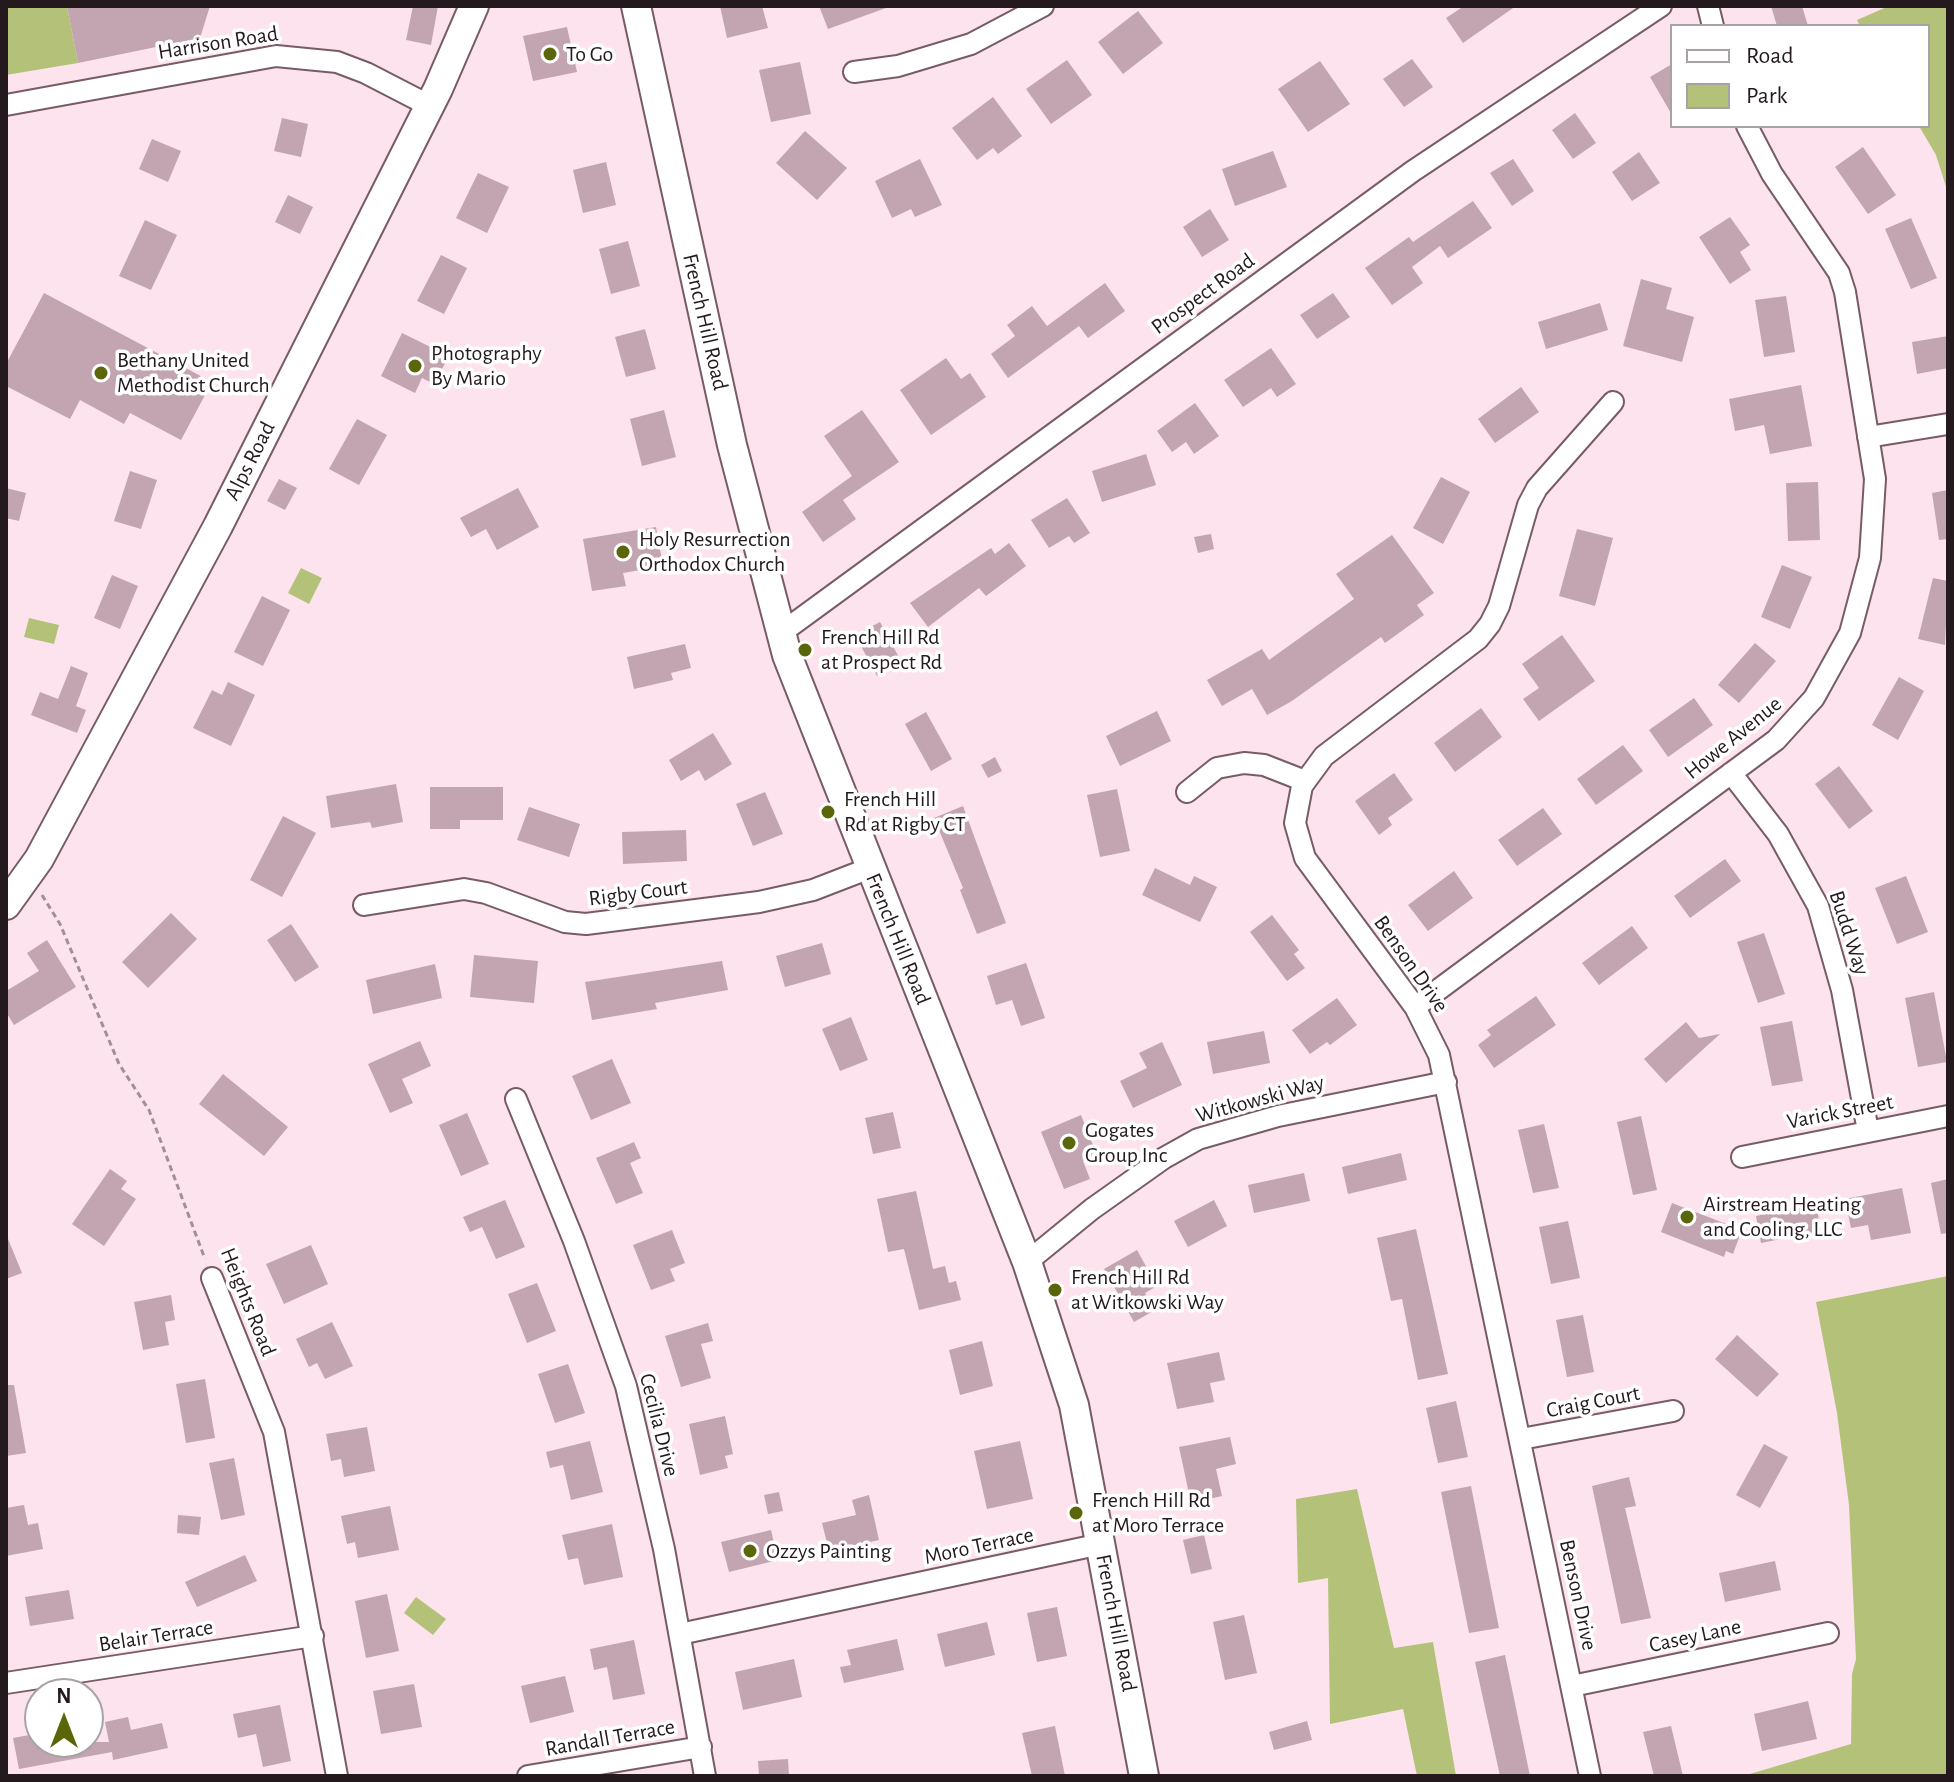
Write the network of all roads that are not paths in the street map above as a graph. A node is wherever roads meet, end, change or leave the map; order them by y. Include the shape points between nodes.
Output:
1 (474, 6) edge
2 (636, 6) edge
3 (1043, 6) edge
4 (1661, 6) edge
5 (854, 72) dead end
6 (6, 105) edge
7 (430, 106) junction
8 (1748, 128) edge
9 (1613, 402) dead end
10 (1948, 424) edge
11 (1868, 437) junction
12 (781, 633) junction
13 (1731, 773) junction
14 (1305, 781) junction
15 (1187, 792) dead end
16 (870, 868) junction
17 (6, 905) edge
18 (364, 905) dead end
19 (1415, 1007) junction
20 (1446, 1082) junction
21 (516, 1099) dead end
22 (1948, 1116) edge
23 (1868, 1131) junction
24 (1742, 1157) dead end
25 (1027, 1262) junction
26 (212, 1278) road end
27 (1673, 1411) dead end
28 (1521, 1439) junction
29 (1101, 1544) junction
30 (1828, 1633) dead end
31 (680, 1634) junction
32 (313, 1636) junction
33 (6, 1683) edge
34 (1572, 1686) junction
35 (701, 1747) junction
36 (337, 1776) edge
37 (528, 1776) edge
38 (705, 1776) edge
39 (1144, 1776) edge
40 (1590, 1776) edge

1 - 7 main road, Alps Road
2 - 12 main road, French Hill Road via 732,445
3 - 5 street via 971,44 913,62
4 - 12 street, Prospect Road via 1413,171
6 - 7 street, Harrison Road via 276,56 337,62
7 - 17 main road, Alps Road via 218,526 30,874
8 - 11 street, Howe Avenue via 1772,174 1839,273
9 - 14 street, Benson Drive via 1537,488 1499,606 1478,639 1324,756
10 - 11 street
11 - 13 street, Howe Avenue via 1875,519 1850,633 1800,716
12 - 16 main road, French Hill Road
13 - 19 street, Howe Avenue
13 - 23 street, Budd Way via 1778,834 1818,906 1842,990
14 - 15 street via 1244,763 1217,768
14 - 19 street, Benson Drive via 1295,823 1305,858
16 - 18 street, Rigby Court via 813,890 759,902 586,924 464,889
16 - 25 main road, French Hill Road
19 - 20 street, Benson Drive
20 - 25 street, Witkowski Way via 1278,1116 1198,1139 1092,1209
20 - 28 street, Benson Drive
21 - 31 street, Cecilia Drive via 626,1386
22 - 23 street, Varick Street
23 - 24 street, Varick Street
25 - 29 main road, French Hill Road via 1074,1405
26 - 32 street, Heights Road via 274,1432
27 - 28 street, Craig Court
28 - 34 street, Benson Drive
29 - 31 street, Moro Terrace
29 - 39 main road, French Hill Road
30 - 34 street, Casey Lane
31 - 35 street, Cecilia Drive
32 - 33 street, Belair Terrace
32 - 36 street, Heights Road
34 - 40 street, Benson Drive
35 - 37 street, Randall Terrace
35 - 38 street, Cecilia Drive

